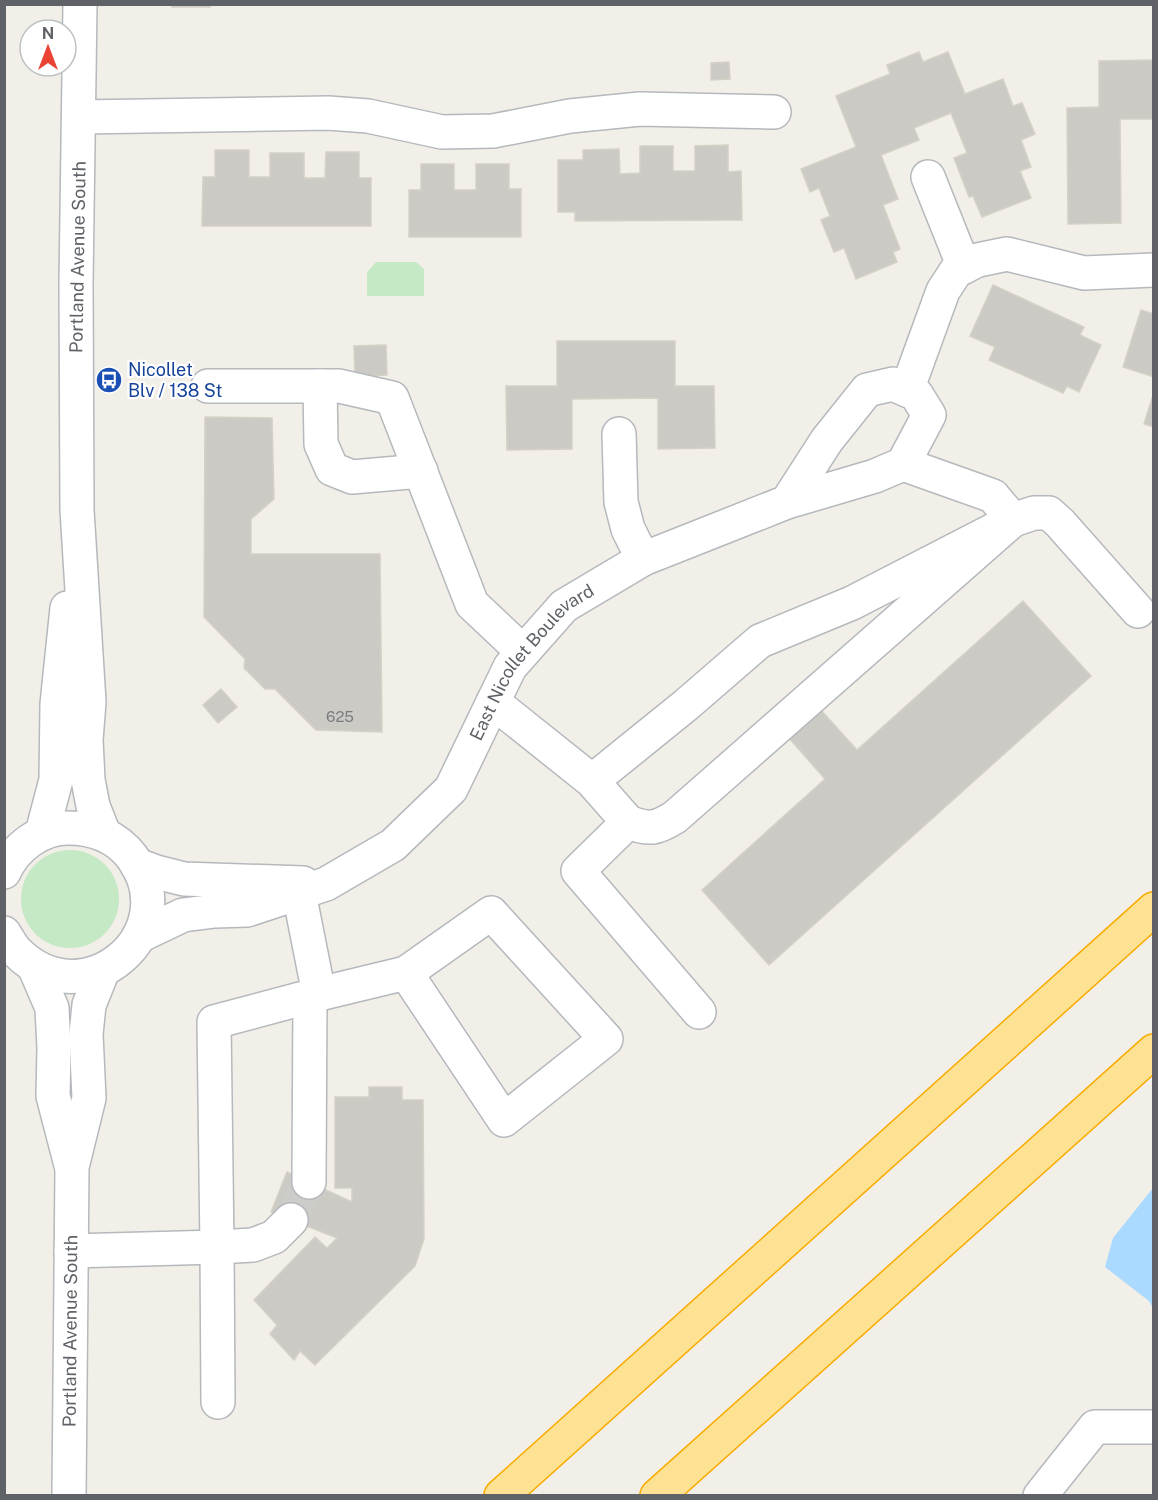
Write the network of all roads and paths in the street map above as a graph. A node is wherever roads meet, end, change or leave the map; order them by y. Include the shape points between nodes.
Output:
1 (80, 4) edge
2 (774, 112) dead end
3 (80, 117) junction
4 (928, 177) dead end
5 (964, 267) junction
6 (1154, 270) edge
7 (208, 386) dead end
8 (320, 386) junction
9 (908, 390) junction
10 (619, 434) dead end
11 (903, 464) junction
12 (421, 471) junction
13 (786, 502) junction
14 (77, 510) junction
15 (1013, 520) junction
16 (643, 559) junction
17 (1138, 611) dead end
18 (523, 652) junction
19 (493, 702) junction
20 (592, 781) junction
21 (628, 822) junction
22 (42, 833) junction
23 (104, 834) junction
24 (137, 865) junction
25 (6, 866) edge
26 (312, 888) junction
27 (1154, 909) edge
28 (4, 933) edge
29 (139, 936) junction
30 (34, 966) junction
31 (103, 970) junction
32 (406, 973) junction
33 (315, 995) junction
34 (699, 1012) dead end
35 (1154, 1051) edge
36 (72, 1167) junction
37 (309, 1182) tunnel mouth
38 (291, 1220) tunnel mouth
39 (217, 1247) junction
40 (71, 1251) junction
41 (218, 1402) dead end
42 (1154, 1427) edge
43 (69, 1496) edge
44 (501, 1496) edge
45 (657, 1496) edge
46 (1040, 1496) edge

1 - 3 street, Portland Avenue South
2 - 3 street via 640,109 570,116 493,131 442,132 368,116 328,114
3 - 14 street, Portland Avenue South
4 - 5 street
5 - 6 street via 1007,254 1083,273
5 - 9 street via 943,291
7 - 8 street
8 - 12 street via 339,386 392,398
8 - 12 street via 321,444 332,470 352,477
9 - 11 street via 916,394 929,415
9 - 13 street via 893,384 867,390 827,440
10 - 16 street via 621,502 628,529
11 - 13 street, East Nicollet Boulevard
11 - 15 street via 993,496
12 - 18 street via 472,604
13 - 16 street, East Nicollet Boulevard
14 - 22 street, Portland Avenue South via 57,704 56,780
14 - 23 street, Portland Avenue South via 89,702 88,780
15 - 17 street via 1048,513
15 - 20 street via 852,603 760,641
15 - 21 street via 675,817 663,825 645,828
16 - 18 street, East Nicollet Boulevard via 564,606
18 - 19 street, East Nicollet Boulevard via 510,667
19 - 20 street
19 - 26 street, East Nicollet Boulevard via 451,789 393,845
20 - 21 street
21 - 34 street via 578,871
22 - 23 street via 83,828
22 - 25 street via 24,845
23 - 24 street via 128,852
24 - 26 street via 184,879
24 - 29 street via 147,900 146,919
26 - 29 street, East Nicollet Boulevard via 247,910 183,915
26 - 33 street
27 - 44 highway
28 - 30 street via 15,951
29 - 31 street via 118,962
30 - 31 street via 50,974 68,976
30 - 36 street, Portland Avenue South via 52,1008 53,1096
31 - 36 street, Portland Avenue South via 89,1005 89,1098
32 - 32 street via 490,913 606,1039 504,1120
32 - 33 street
33 - 37 street
33 - 39 street via 214,1023
35 - 45 highway
36 - 40 street, Portland Avenue South
38 - 39 street via 274,1237 253,1245
39 - 40 street
39 - 41 street
40 - 43 street, Portland Avenue South
42 - 46 street via 1095,1427

